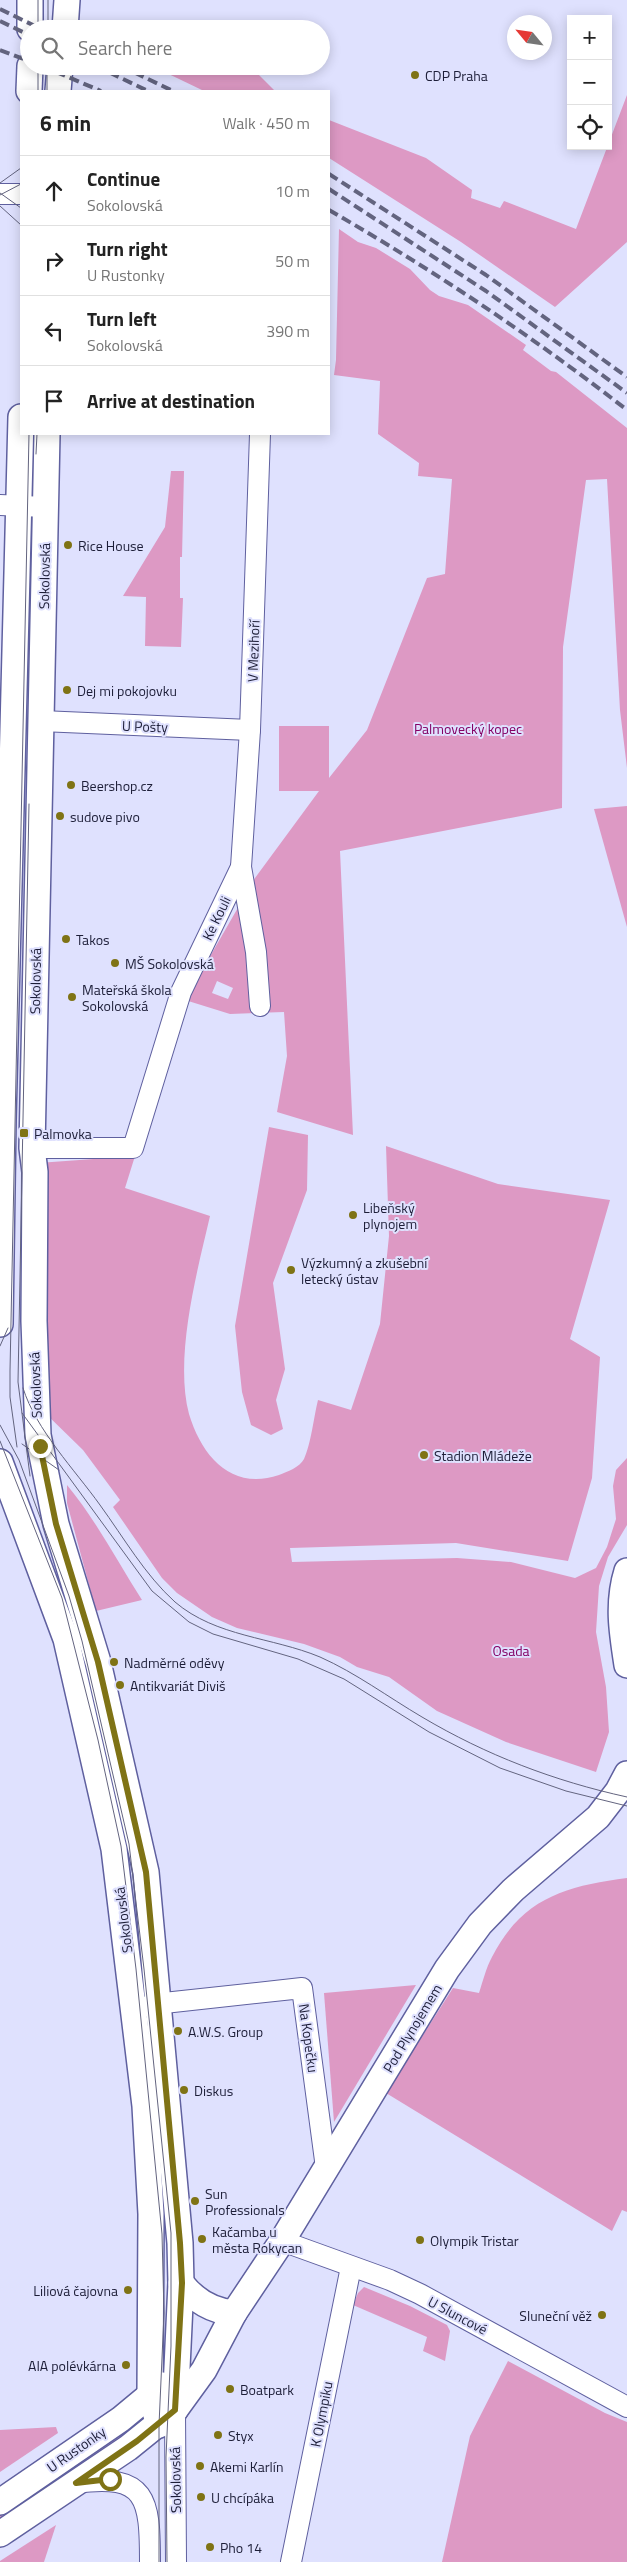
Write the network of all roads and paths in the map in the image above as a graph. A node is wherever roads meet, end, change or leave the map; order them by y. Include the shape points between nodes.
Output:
1 (30, 0) edge
2 (67, 0) edge
3 (30, 20) edge
4 (66, 20) edge
5 (30, 75) edge
6 (59, 75) edge
7 (30, 90) edge
8 (58, 90) edge
9 (20, 424) edge
10 (47, 435) edge
11 (260, 435) edge
12 (9, 506) edge
13 (45, 507) junction
14 (41, 721) junction
15 (250, 730) junction
16 (241, 867) junction
17 (4, 880) edge
18 (260, 1006) dead end
19 (2, 1120) edge
20 (32, 1120) junction
21 (32, 1148) junction
22 (0, 1324) edge
23 (0, 1462) edge
24 (627, 1571) edge
25 (627, 1664) edge
26 (627, 1774) edge
27 (162, 2004) junction
28 (133, 2009) junction
29 (326, 2168) junction
30 (282, 2241) junction
31 (351, 2266) junction
32 (182, 2283) junction
33 (234, 2313) junction
34 (178, 2372) junction
35 (150, 2395) junction
36 (627, 2407) edge
37 (167, 2417) junction
38 (76, 2483) junction
39 (0, 2502) edge
40 (0, 2534) edge
41 (150, 2562) edge
42 (176, 2562) edge
43 (291, 2562) edge

1 - 3 main road
2 - 4 main road
5 - 7 main road
6 - 8 main road
9 - 12 main road, Sokolovská
10 - 13 main road, Sokolovská
11 - 15 street, V Mezihoří
12 - 13 street
12 - 17 main road, Sokolovská
13 - 14 main road, Sokolovská
14 - 15 street, U Pošty
14 - 20 main road, Sokolovská
15 - 16 street, V Mezihoří
16 - 18 street, Ke Kouli via 256,952
16 - 21 street, Ke Kouli via 181,992 133,1148
17 - 19 main road, Sokolovská
19 - 20 street
19 - 22 main road, Sokolovská
20 - 21 main road, Sokolovská
21 - 27 main road, Sokolovská via 38,1435 56,1524 98,1662 139,1839
23 - 28 main road, Sokolovská via 52,1597 71,1659 114,1849
24 - 25 main road via 621,1612
26 - 29 main road, Pod Plynojemem via 613,1799 591,1825 513,1890 480,1924 447,1970
27 - 28 street, Na Kopečku
27 - 29 street, Na Kopečku via 302,1988
27 - 32 main road, Sokolovská
28 - 35 main road, Sokolovská via 145,2106 151,2214
29 - 30 main road, Pod Plynojemem
30 - 31 street, U Sluncové
30 - 33 main road, Pod Plynojemem
31 - 36 street, U Sluncové via 420,2294
31 - 43 street, K Olympiku
32 - 33 main road via 206,2306
32 - 34 main road, Sokolovská
33 - 34 main road, Pod Plynojemem
33 - 37 main road, Pod Plynojemem via 204,2370
34 - 35 main road, Pod Plynojemem
34 - 37 main road, Sokolovská
35 - 37 main road, Sokolovská
35 - 39 main road, U Rustonky
37 - 38 main road, U Rustonky
37 - 42 street, Sokolovská
38 - 40 main road, U Rustonky
38 - 41 street, Sokolovská via 110,2479 136,2491 147,2512

